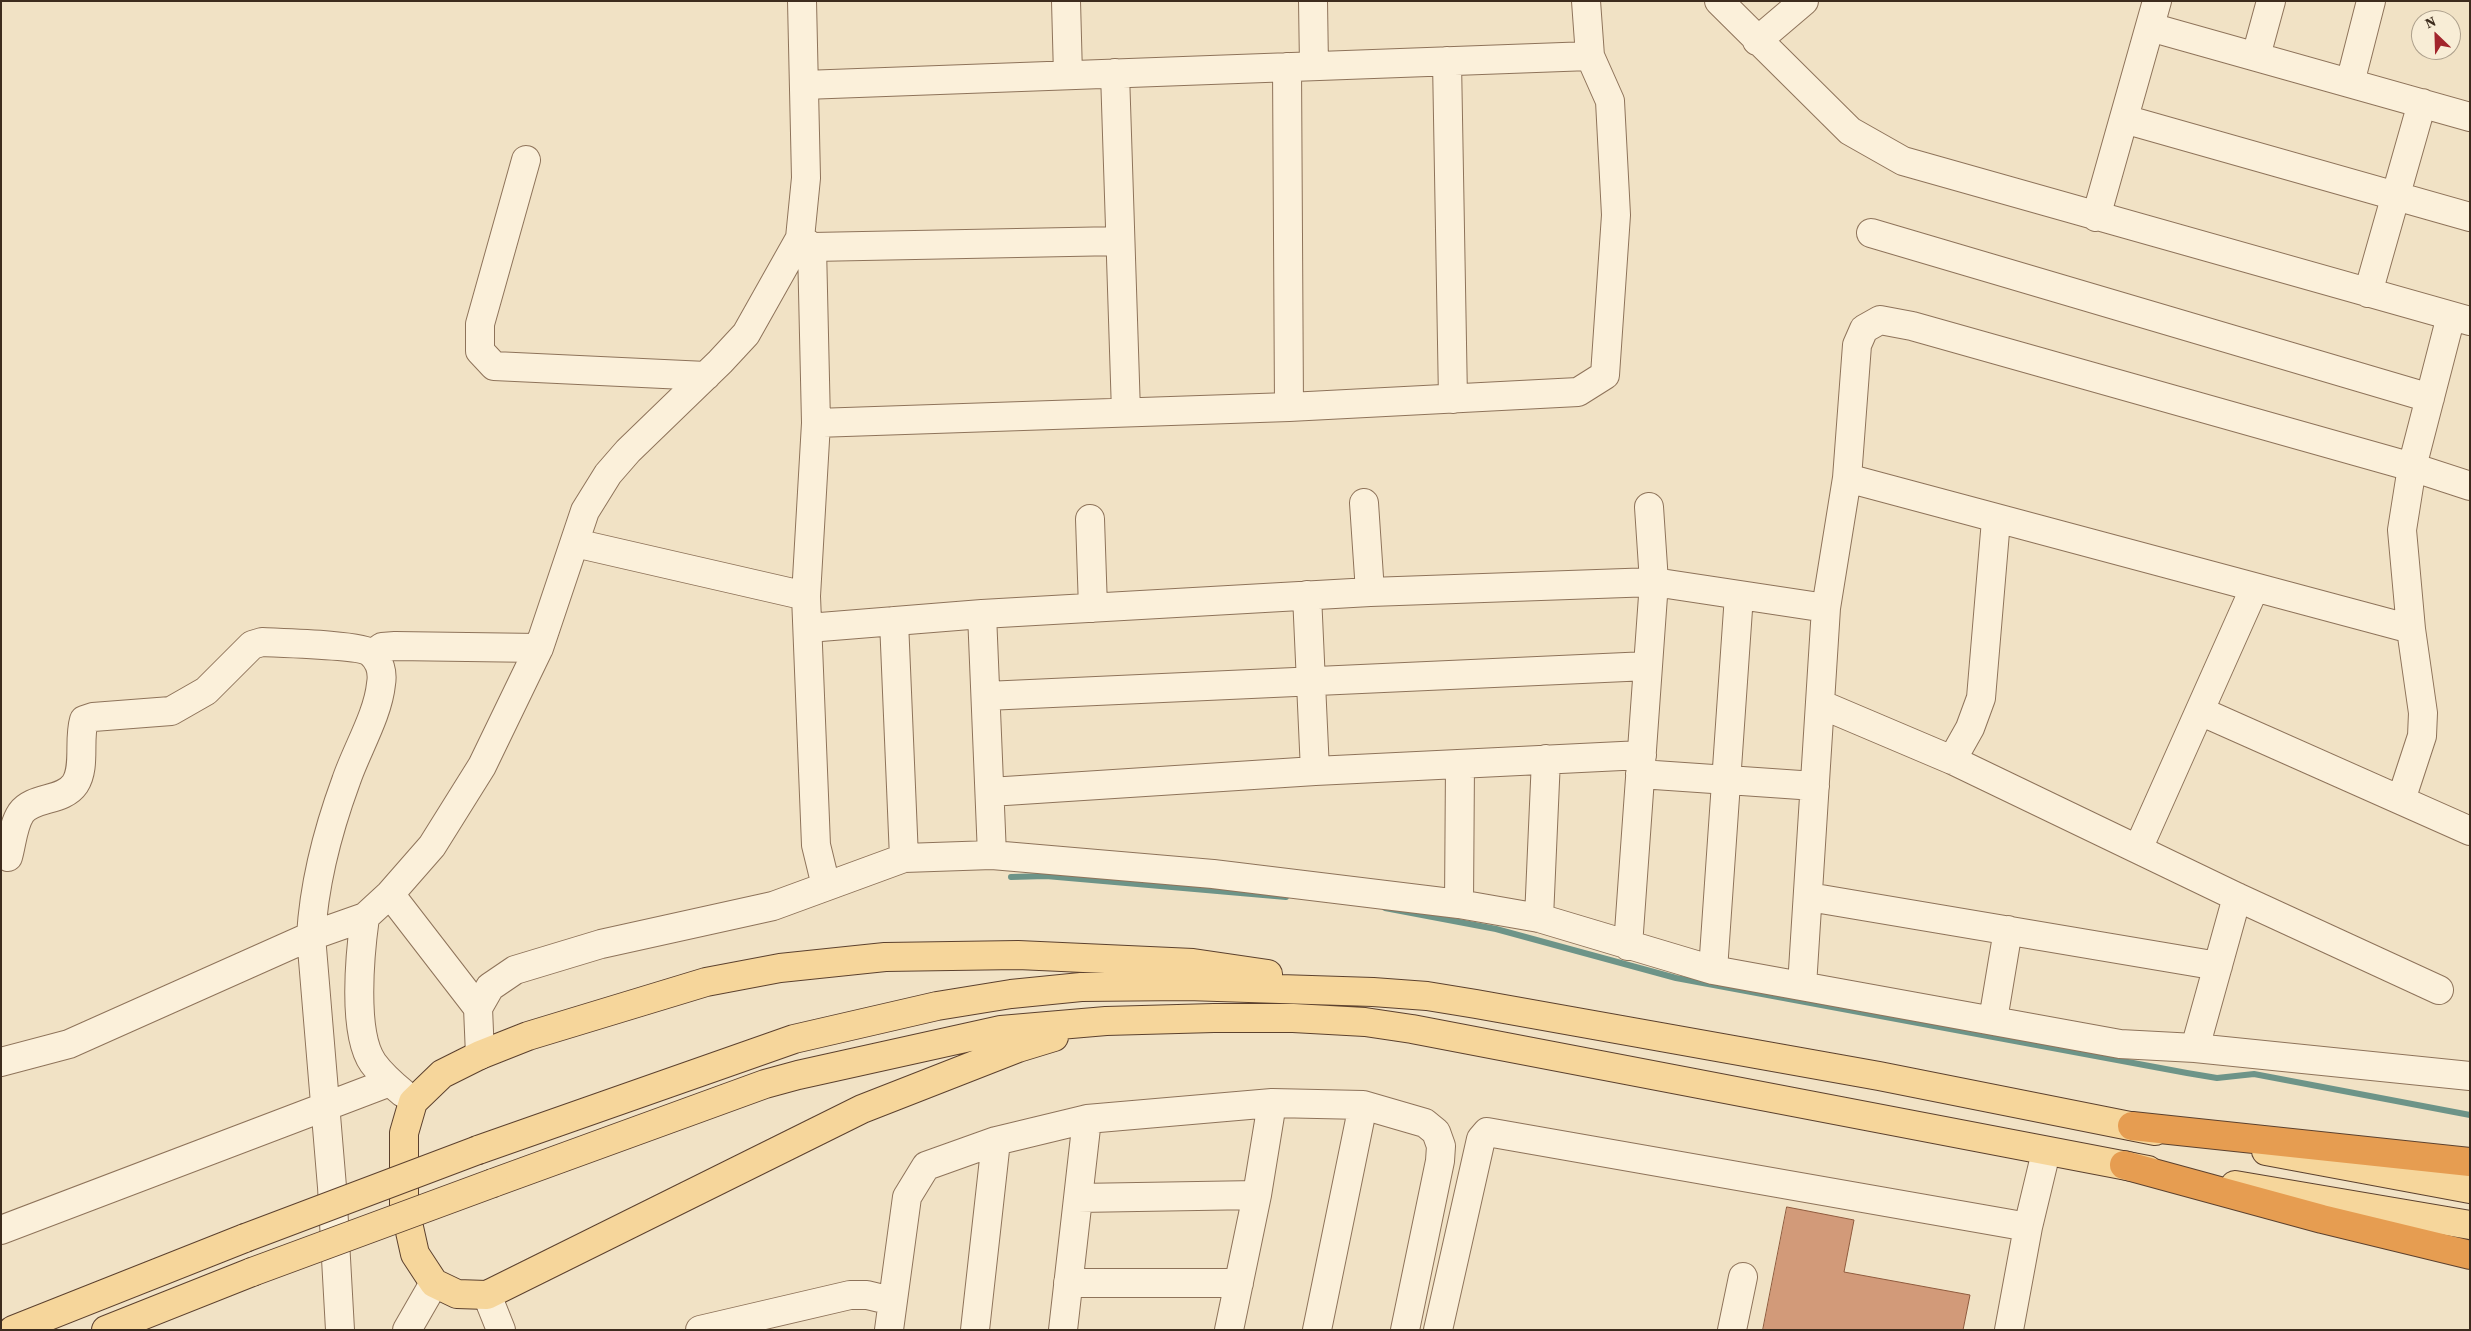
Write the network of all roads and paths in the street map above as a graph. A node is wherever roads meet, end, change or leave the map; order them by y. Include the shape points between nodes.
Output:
1 (802, 1) edge
2 (1066, 1) edge
3 (1313, 1) edge
4 (1586, 1) edge
5 (1719, 1) edge
6 (1804, 1) edge
7 (2271, 1) edge
8 (2371, 1) edge
9 (2154, 14) edge
10 (1757, 41) junction
11 (1590, 56) junction
12 (2256, 56) junction
13 (1447, 61) junction
14 (1314, 66) junction
15 (1287, 67) junction
16 (1115, 73) junction
17 (1068, 75) junction
18 (2350, 83) junction
19 (804, 84) junction
20 (2422, 103) junction
21 (2470, 117) edge
22 (2124, 119) junction
23 (526, 160) dead end
24 (2395, 196) junction
25 (2096, 217) junction
26 (2470, 217) edge
27 (1871, 233) dead end
28 (1120, 241) junction
29 (806, 242) junction
30 (2368, 293) junction
31 (2460, 319) edge
32 (706, 376) junction
33 (2430, 398) junction
34 (1453, 399) junction
35 (1289, 407) junction
36 (1126, 412) junction
37 (816, 423) junction
38 (2412, 467) junction
39 (1847, 478) junction
40 (2470, 486) edge
41 (1364, 503) dead end
42 (1649, 508) dead end
43 (1090, 519) dead end
44 (1996, 520) junction
45 (574, 543) junction
46 (1654, 582) junction
47 (2254, 589) junction
48 (1370, 592) junction
49 (1307, 595) junction
50 (1739, 595) junction
51 (806, 596) junction
52 (1093, 608) junction
53 (1826, 608) junction
54 (982, 614) junction
55 (894, 622) junction
56 (808, 628) junction
57 (2410, 629) junction
58 (539, 648) junction
59 (372, 654) junction
60 (1648, 666) junction
61 (1311, 681) junction
62 (986, 696) junction
63 (1820, 704) junction
64 (2200, 711) junction
65 (1546, 759) junction
66 (1952, 760) junction
67 (1460, 764) junction
68 (1641, 764) junction
69 (1315, 771) junction
70 (1726, 780) junction
71 (1815, 786) junction
72 (990, 792) junction
73 (2401, 800) junction
74 (2470, 831) edge
75 (2138, 850) junction
76 (992, 855) junction
77 (8, 857) dead end
78 (904, 858) junction
79 (826, 886) junction
80 (390, 894) junction
81 (1808, 896) junction
82 (2237, 897) junction
83 (1459, 904) junction
84 (1539, 918) junction
85 (357, 920) junction
86 (2008, 930) junction
87 (315, 935) junction
88 (1628, 946) junction
89 (2218, 966) junction
90 (1713, 970) junction
91 (1802, 986) junction
92 (2439, 990) dead end
93 (1427, 996) junction
94 (478, 1008) junction
95 (1993, 1020) junction
96 (1106, 1021) junction
97 (2195, 1048) junction
98 (480, 1055) junction
99 (1, 1062) edge
100 (2470, 1076) edge
101 (390, 1082) junction
102 (413, 1102) junction
103 (1272, 1103) junction
104 (1363, 1104) junction
105 (324, 1108) junction
106 (1087, 1119) junction
107 (2132, 1126) junction
108 (996, 1142) junction
109 (2046, 1152) junction
110 (2470, 1162) edge
111 (2124, 1165) junction
112 (2470, 1189) edge
113 (1257, 1195) junction
114 (1078, 1198) junction
115 (2470, 1225) edge
116 (2028, 1227) junction
117 (1, 1230) edge
118 (2470, 1255) edge
119 (1743, 1277) dead end
120 (1239, 1282) junction
121 (434, 1283) junction
122 (1068, 1283) junction
123 (486, 1295) junction
124 (892, 1301) junction
125 (13, 1330) edge
126 (106, 1330) edge
127 (340, 1330) edge
128 (407, 1330) edge
129 (501, 1330) edge
130 (700, 1330) edge
131 (889, 1330) edge
132 (974, 1330) edge
133 (1063, 1330) edge
134 (1230, 1330) edge
135 (1317, 1330) edge
136 (1406, 1330) edge
137 (1438, 1330) edge
138 (1732, 1330) edge
139 (2010, 1330) edge

1 - 19 street
2 - 17 street
3 - 14 street
4 - 11 street
5 - 10 street
6 - 10 street
7 - 12 street
8 - 18 street
9 - 12 street
9 - 22 street
10 - 25 street via 1850,131 1903,161
11 - 13 street
11 - 34 street via 1610,101 1616,215 1605,375 1578,392
12 - 18 street
13 - 14 street
13 - 34 street
14 - 15 street
15 - 16 street
15 - 35 street
16 - 17 street
16 - 28 street
17 - 19 street
18 - 20 street
19 - 29 street
20 - 21 street
20 - 24 street
22 - 24 street
22 - 25 street
23 - 32 street via 480,324 480,350 494,366
24 - 26 street
24 - 30 street
25 - 30 street
27 - 33 street
28 - 29 street
28 - 36 street
29 - 32 street via 746,334
29 - 37 street
30 - 31 street
31 - 33 street
32 - 45 street via 608,474 593,495
33 - 38 street
34 - 35 street
35 - 36 street
36 - 37 street
37 - 51 street
38 - 39 street via 1912,326 1880,320 1864,328 1857,345
38 - 40 street
38 - 57 street via 2402,530
39 - 44 street
39 - 53 street
41 - 48 street
42 - 46 street
43 - 52 street
44 - 47 street
44 - 66 street via 1980,698 1970,728
45 - 51 street
45 - 58 street
46 - 48 street
46 - 50 street
46 - 60 street
47 - 57 street
47 - 64 street
48 - 49 street
49 - 52 street
49 - 61 street
50 - 53 street
50 - 70 street
51 - 56 street
52 - 54 street
53 - 63 street
54 - 55 street
54 - 62 street
55 - 56 street
55 - 78 street
56 - 79 street via 816,845
57 - 73 street via 2420,689 2422,736
58 - 59 street via 395,646 382,647
58 - 80 street via 482,766 432,846
59 - 77 street via 357,649 262,642 252,645 206,691 171,711 84,720 79,776 73,787 22,812 15,826
59 - 87 street via 381,668 382,685 336,810 313,902
60 - 61 street
60 - 68 street
61 - 62 street
61 - 69 street
62 - 72 street
63 - 66 street
63 - 71 street
64 - 73 street
64 - 75 street
65 - 67 street
65 - 68 street
65 - 84 street
66 - 75 street
67 - 69 street
67 - 83 street
68 - 70 street
68 - 88 street
69 - 72 street
70 - 71 street
70 - 90 street
71 - 81 street
72 - 76 street
73 - 74 street
75 - 82 street
76 - 78 street
76 - 83 street via 1213,874
78 - 79 street
79 - 94 street via 773,906 601,944 515,970 490,987
80 - 85 street
80 - 94 street
81 - 86 street
81 - 91 street
82 - 89 street
82 - 92 street
83 - 84 street
84 - 88 street
85 - 87 street
85 - 101 street via 362,1038 372,1062
86 - 89 street
86 - 95 street
87 - 99 street via 69,1044
87 - 105 street
88 - 90 street
89 - 97 street
90 - 91 street
91 - 95 street
93 - 98 main road via 1193,963 1018,955 885,957 780,968 706,982 528,1036
93 - 107 main road via 1859,1073
93 - 125 main road, bridge via 1187,986 1081,988 974,1000 794,1039 478,1150
94 - 98 street
95 - 97 street via 2120,1044
96 - 109 main road via 1293,1018 1365,1022 1478,1040
96 - 123 main road via 1018,1048 862,1109
96 - 126 main road, bridge via 1001,1030 798,1075 727,1097 493,1183
97 - 100 street
98 - 102 main road via 442,1074
101 - 102 street
101 - 105 street
102 - 121 main road via 404,1133 404,1205 415,1254
103 - 104 street
103 - 106 street
103 - 113 street
104 - 135 street
104 - 136 street via 1425,1123 1436,1132 1441,1146
105 - 117 street
105 - 127 street
106 - 108 street
106 - 114 street
107 - 110 highway
107 - 112 main road
108 - 124 street via 926,1166 907,1197
108 - 132 street
109 - 111 main road
109 - 116 street
111 - 115 main road
111 - 118 highway
113 - 114 street
113 - 120 street
114 - 122 street
116 - 137 street via 1488,1132 1480,1139
116 - 139 street
119 - 138 street
120 - 122 street
120 - 134 street
121 - 123 main road via 457,1294
121 - 128 street
122 - 133 street
123 - 129 street
124 - 130 street via 850,1294
124 - 131 street

